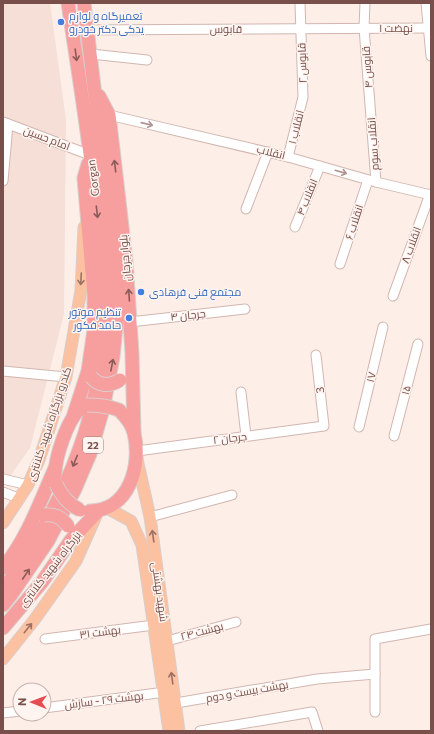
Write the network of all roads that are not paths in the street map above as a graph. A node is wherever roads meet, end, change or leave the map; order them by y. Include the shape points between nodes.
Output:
1 (68, 3) edge
2 (84, 3) edge
3 (300, 3) edge
4 (365, 3) edge
5 (426, 3) edge
6 (364, 28) junction
7 (428, 28) junction
8 (300, 29) junction
9 (88, 30) junction
10 (91, 54) junction
11 (431, 56) edge
12 (147, 60) dead end
13 (95, 89) junction
14 (303, 97) joint
15 (370, 105) joint
16 (110, 115) junction
17 (6, 123) edge
18 (268, 152) junction
19 (90, 155) junction
20 (288, 157) junction
21 (320, 166) junction
22 (3, 181) edge
23 (372, 181) junction
24 (430, 195) edge
25 (85, 198) junction
26 (246, 209) dead end
27 (295, 227) dead end
28 (115, 263) joint
29 (340, 264) dead end
30 (393, 296) dead end
31 (245, 309) dead end
32 (130, 322) junction
33 (76, 323) junction
34 (383, 327) dead end
35 (418, 344) dead end
36 (132, 353) junction
37 (316, 355) dead end
38 (3, 371) edge
39 (89, 374) junction
40 (66, 378) junction
41 (241, 392) dead end
42 (79, 409) junction
43 (324, 426) joint
44 (359, 427) dead end
45 (134, 432) junction
46 (246, 436) junction
47 (394, 436) dead end
48 (136, 452) junction
49 (55, 468) junction
50 (3, 479) edge
51 (28, 485) junction
52 (3, 492) edge
53 (232, 494) dead end
54 (20, 499) junction
55 (103, 509) junction
56 (150, 517) junction
57 (32, 522) junction
58 (3, 523) edge
59 (71, 540) junction
60 (3, 568) edge
61 (3, 590) edge
62 (3, 605) edge
63 (236, 622) dead end
64 (154, 625) junction
65 (3, 628) edge
66 (431, 629) edge
67 (45, 639) dead end
68 (167, 641) junction
69 (3, 658) edge
70 (375, 674) junction
71 (164, 692) junction
72 (176, 703) junction
73 (52, 707) edge
74 (375, 712) dead end
75 (169, 731) edge
76 (179, 731) edge
77 (200, 731) edge
78 (318, 731) edge

1 -> 19 highway, Gorgan / 22
2 - 9 highway, Gorgan / 22
3 - 8 street, ۲ قابوس
4 - 6 street, ۴ قابوس
5 - 7 street
6 - 7 street, ۱ نهضت
6 - 8 street, قابوس
6 - 15 street, ۴ قابوس
7 - 11 street
8 - 9 street, قابوس
8 - 14 street, ۲ قابوس
9 - 10 highway, Gorgan / 22
10 - 12 street
10 - 13 highway, Gorgan / 22
13 - 16 highway, بلوار جرجان
13 - 28 highway, Gorgan / 22
14 - 20 street, انقلاب ۱
15 - 23 street, انقلاب سوم
16 -> 18 street, انقلاب
32 -> 16 highway, بلوار جرجان
17 - 19 street, امام حسین
17 - 22 street
18 - 20 street, انقلاب
18 - 26 street
19 - 25 highway via 84,178
19 -> 61 highway, Gorgan / 22 via 103,264 105,308 102,355 90,414 66,484 39,537
20 - 21 street, انقلاب
21 -> 23 street, انقلاب
21 - 27 street, ۴ انقلاب
23 - 24 street, انقلاب
23 - 29 street, ۶ انقلاب
24 - 30 street, ۸ انقلاب
25 -> 33 main road, کندرو بزرگراه شهید کلانتری via 81,290
25 - 39 highway via 94,295 94,330
62 -> 28 highway, بزرگراه شهید کلانتری / 22 via 48,541 90,454 114,357 117,316
31 - 32 street, ۴ جرجان
32 - 36 highway, بلوار جرجان
33 - 40 main road, کندرو بزرگراه شهید کلانتری
33 - 42 main road via 81,321 88,325
34 - 44 street, ۱۷
35 - 47 street, ۱۵
36 - 39 highway, bridge via 127,369 114,384 95,382
36 - 45 highway, بلوار جرجان
37 - 43 street, 3
38 - 40 street
39 - 42 highway
40 - 51 main road, کندرو بزرگراه شهید کلانتری
41 - 46 street
42 - 45 highway, bridge via 97,405 119,410
42 - 49 highway via 62,442
43 - 46 street, جرجان ۲
45 - 48 highway
46 - 48 street, جرجان ۲
48 - 55 highway via 132,482 126,494 119,501
48 - 56 main road, شهید بهشتی
49 - 55 highway, bridge via 56,484 61,495 73,506 80,510
49 - 57 highway
50 - 51 street
51 - 54 main road, کندرو بزرگراه شهید کلانتری
52 - 54 street
53 - 56 street
54 - 58 main road, کندرو بزرگراه شهید کلانتری
55 - 59 highway, بزرگراه شهید کلانتری
55 - 64 main road, شهید بهشتی via 131,521 142,544
69 -> 55 main road via 35,619 76,561
68 -> 56 main road, شهید بهشتی
57 - 59 highway, bridge via 44,515 58,516 68,526
57 - 60 highway via 14,556
59 - 65 highway, بزرگراه شهید کلانتری via 42,582
63 - 68 street, بهشت ۲۴
64 - 67 street, بهشت ۳۱
64 - 71 main road, شهید بهشتی
66 - 70 street via 375,638
72 -> 68 main road, شهید بهشتی
70 - 72 street, بهشت بیست و دوم via 318,679
70 - 74 street
71 - 73 street, بهشت ۲۹ - سازش
71 - 75 main road, شهید بهشتی
72 - 76 main road, شهید بهشتی
77 - 78 street via 312,712

